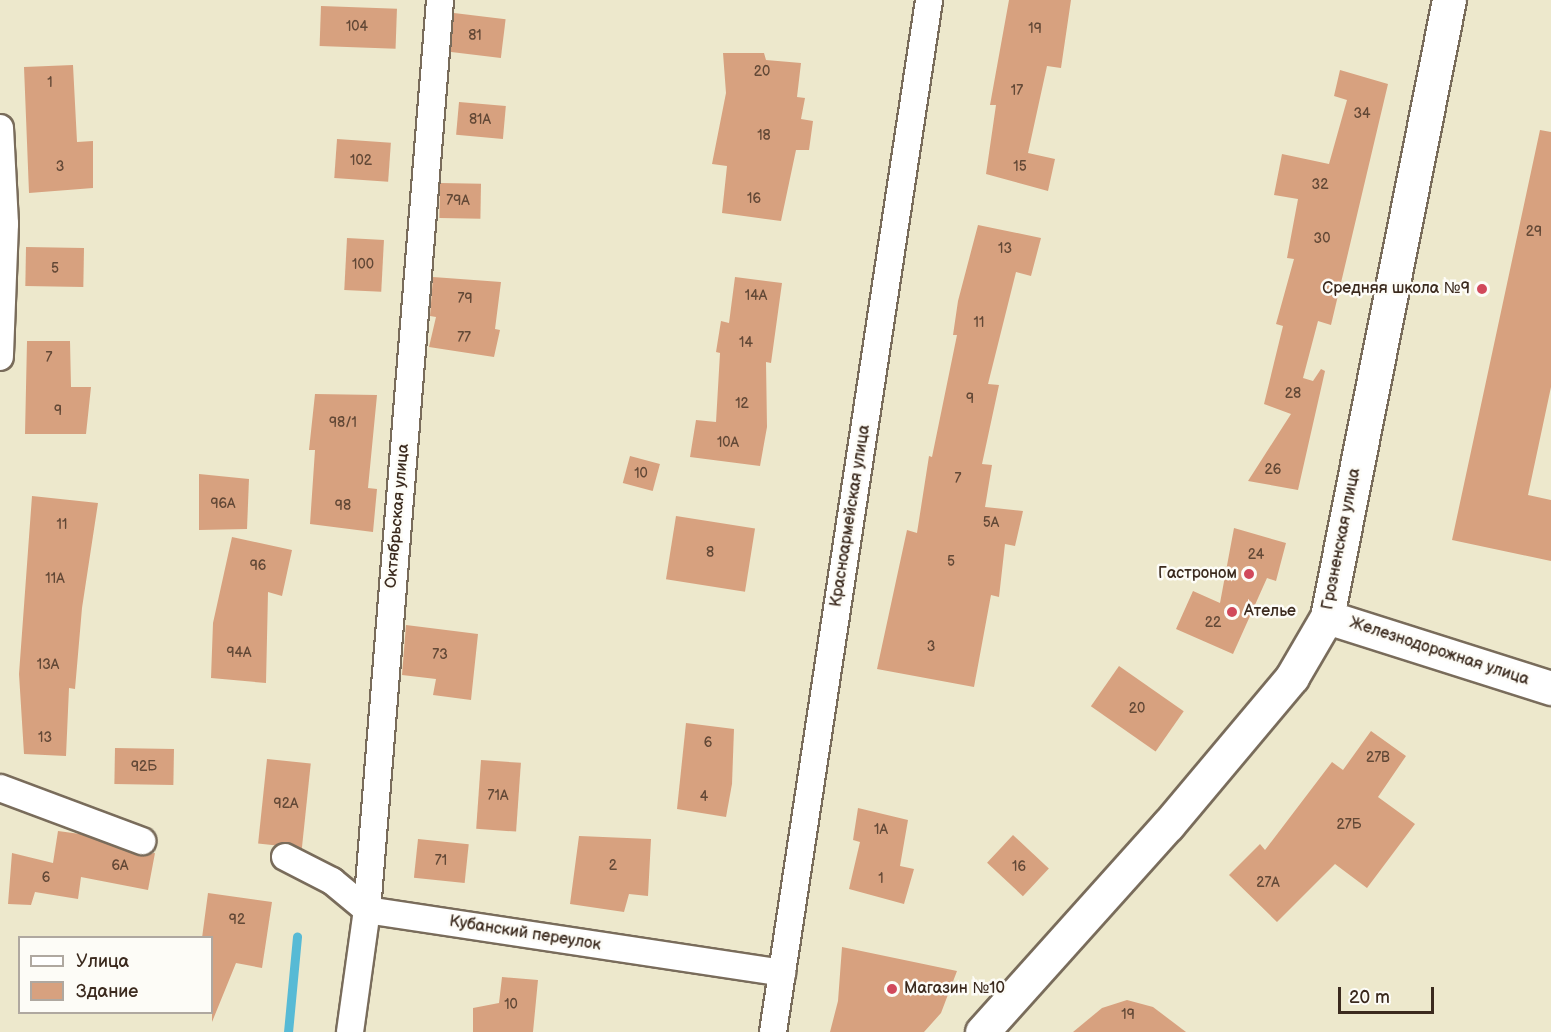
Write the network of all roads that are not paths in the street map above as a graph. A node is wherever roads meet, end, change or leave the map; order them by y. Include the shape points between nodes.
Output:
1 (440, 0) edge
2 (929, 0) edge
3 (1449, 0) edge
4 (0, 128) edge
5 (0, 357) edge
6 (1327, 617) junction
7 (1551, 688) edge
8 (0, 788) edge
9 (142, 841) dead end
10 (285, 857) dead end
11 (367, 910) junction
12 (782, 973) junction
13 (350, 1032) edge
14 (773, 1032) edge
15 (982, 1032) edge

1 - 11 street, Октябрьская улица
2 - 12 street, Красноармейская улица
3 - 6 main road, Грозненская улица
4 - 5 street via 5,224
6 - 7 main road, Железнодорожная улица
6 - 15 main road, Грозненская улица via 1285,685 1168,825
8 - 9 street
10 - 11 street via 332,881
11 - 12 street, Кубанский переулок
11 - 13 street, Октябрьская улица
12 - 14 street, Красноармейская улица

